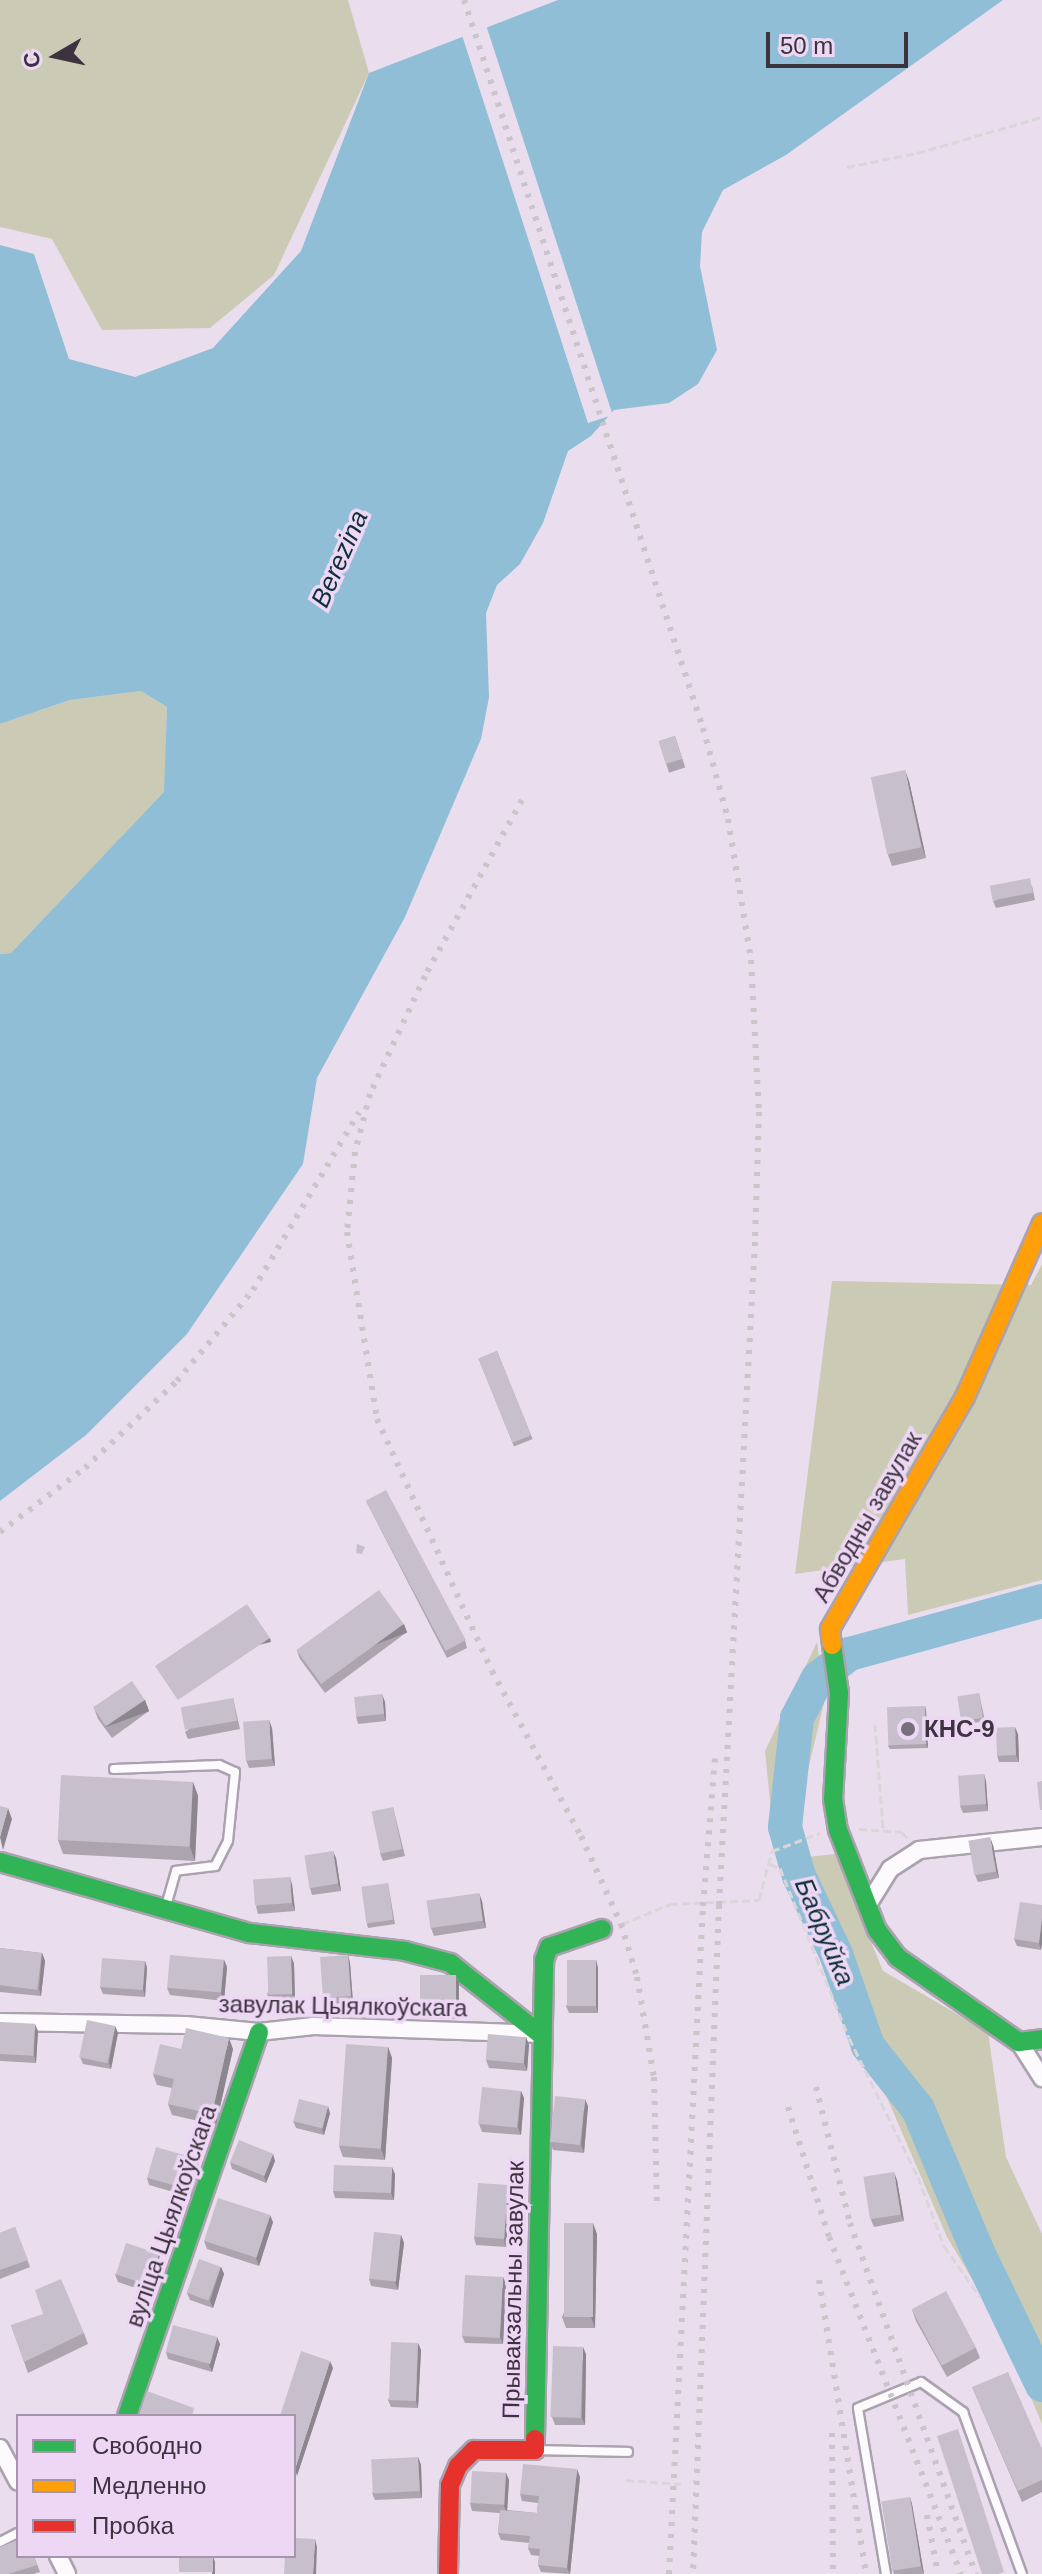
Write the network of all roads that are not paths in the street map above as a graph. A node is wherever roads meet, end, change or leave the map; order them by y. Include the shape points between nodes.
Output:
1 (1042, 1223) edge
2 (114, 1769) dead end
3 (1042, 1837) edge
4 (0, 1862) edge
5 (869, 1903) junction
6 (166, 1907) junction
7 (602, 1929) road end
8 (0, 2022) edge
9 (259, 2032) junction
10 (540, 2034) junction
11 (1042, 2039) edge
12 (1019, 2042) junction
13 (1042, 2078) edge
14 (128, 2414) edge
15 (0, 2448) edge
16 (535, 2450) junction
17 (628, 2452) dead end
18 (16, 2478) edge
19 (448, 2574) edge
20 (886, 2574) edge
21 (1022, 2574) edge

1 - 5 street, Абводны завулак via 965,1397 830,1629 839,1693 833,1771 838,1830
2 - 6 lane via 219,1765 235,1772 228,1841 215,1866 176,1871
3 - 5 street via 919,1850 890,1869
4 - 6 street, завулак Цыялкоўскага
5 - 12 street, Абводны завулак via 877,1930 897,1957
6 - 10 street, завулак Цыялкоўскага via 250,1933 405,1951 450,1963
7 - 10 street, Прывакзальны завулак via 549,1947
8 - 9 street, завулак Цыялкоўскага via 186,2025
9 - 10 street, завулак Цыялкоўскага via 314,2026
9 - 14 street, вуліца Цыялкоўскага
10 - 16 street, Прывакзальны завулак
11 - 12 street
12 - 13 street
15 - 18 street
16 - 17 lane
16 - 19 street, Прывакзальны завулак via 474,2450 458,2466 450,2485
20 - 21 lane via 858,2408 921,2382 963,2412

